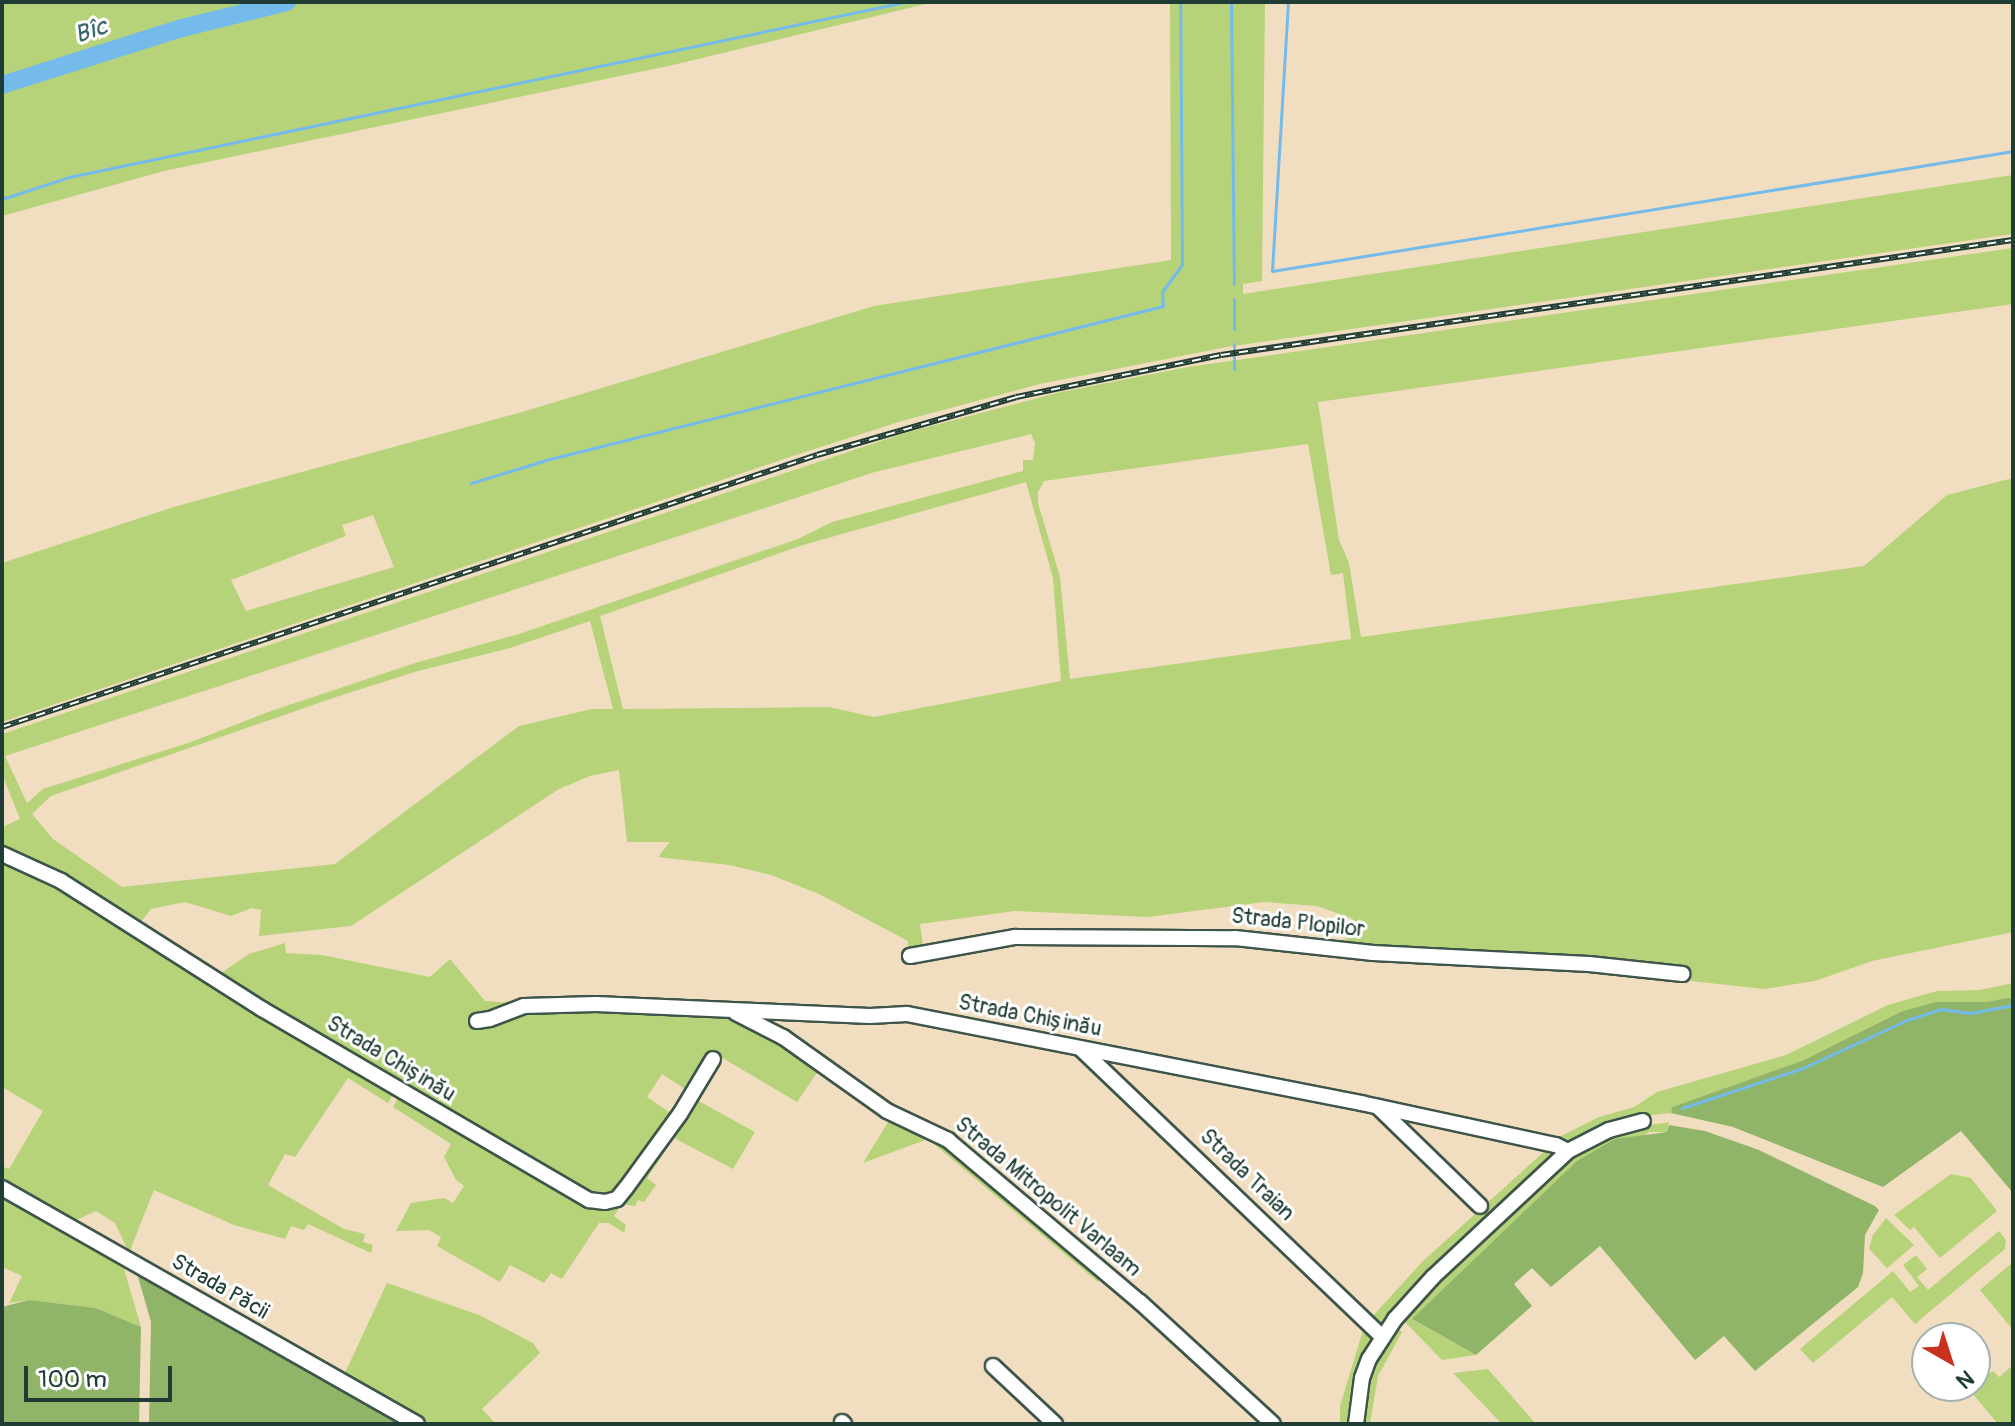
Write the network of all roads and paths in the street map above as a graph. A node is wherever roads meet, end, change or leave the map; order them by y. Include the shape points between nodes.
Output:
1 (2, 854) edge
2 (910, 956) dead end
3 (1682, 974) dead end
4 (732, 1011) junction
5 (477, 1021) dead end
6 (1080, 1048) junction
7 (713, 1059) dead end
8 (1378, 1107) junction
9 (1643, 1121) dead end
10 (1568, 1151) junction
11 (2, 1188) edge
12 (1480, 1206) dead end
13 (1381, 1336) junction
14 (993, 1366) dead end
15 (417, 1424) edge
16 (1055, 1424) edge
17 (1273, 1424) edge
18 (1356, 1424) edge

1 - 7 street, Strada Chișinău via 61,881 262,1009 589,1200 617,1199
2 - 3 street, Strada Plopilor via 1015,937 1235,938
4 - 5 street, Strada Chișinău via 660,1005 524,1006
4 - 6 street, Strada Chișinău via 907,1014
4 - 17 street, Strada Mitropolit Varlaam via 783,1037 887,1111 948,1140 1140,1302
6 - 8 street, Strada Chișinău
6 - 13 street, Strada Traian
8 - 10 street, Strada Chișinău
8 - 12 street
9 - 10 street via 1609,1130
10 - 13 street via 1433,1277
11 - 15 street, Strada Păcii
13 - 18 street via 1362,1378
14 - 16 street

